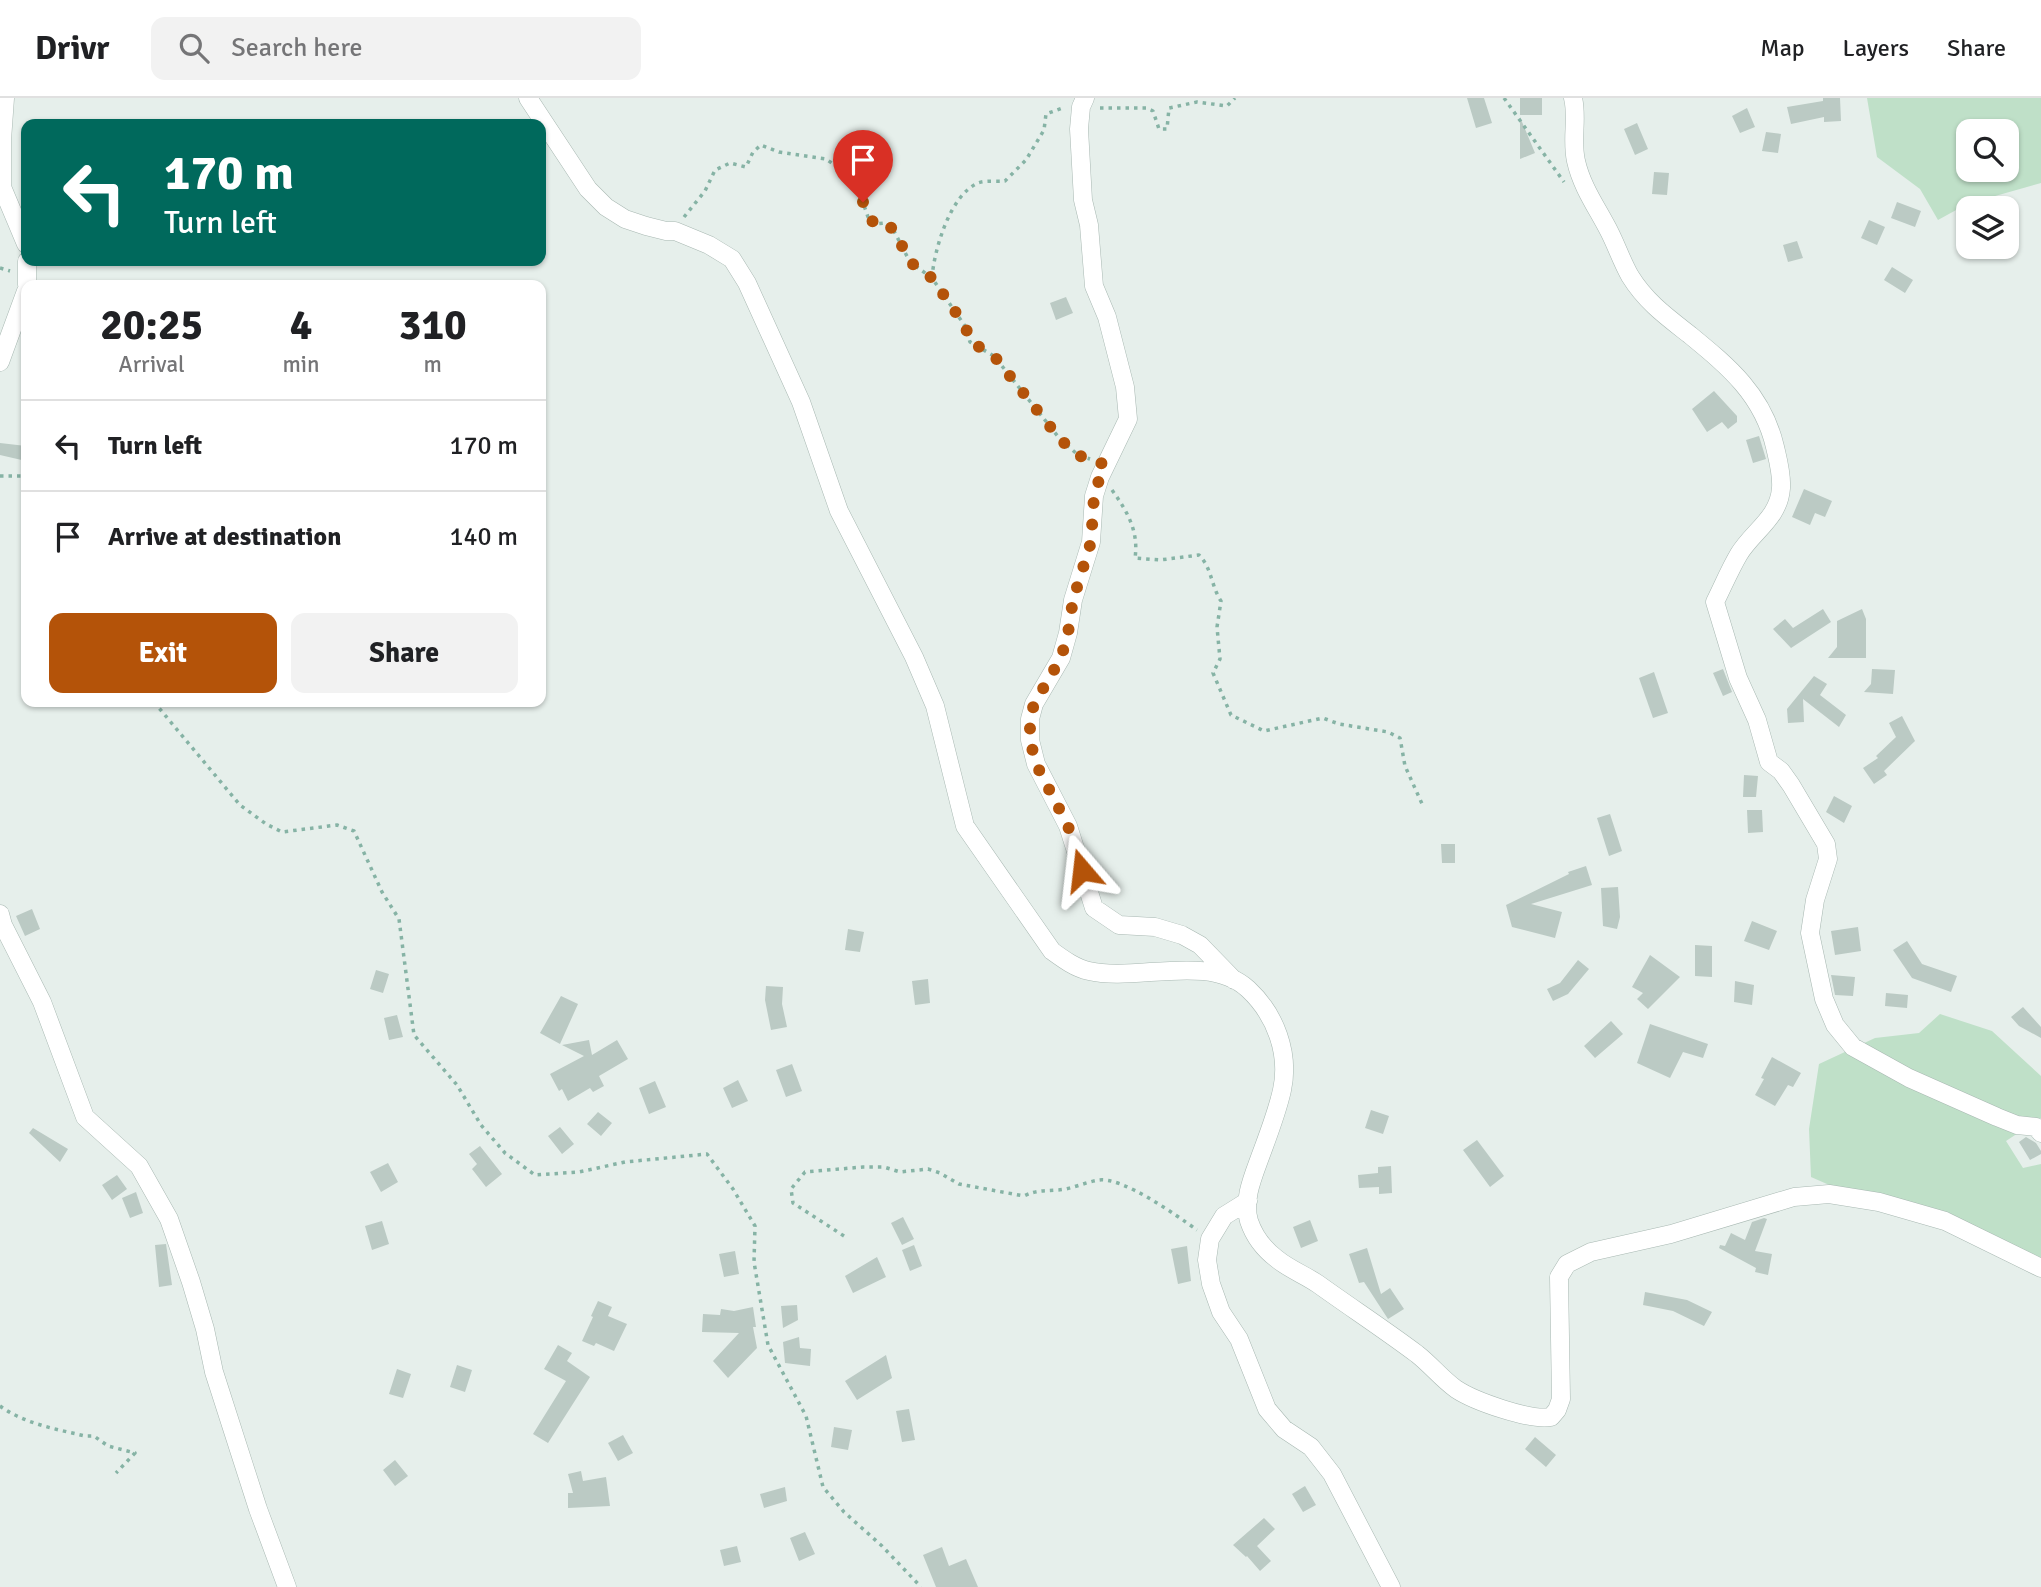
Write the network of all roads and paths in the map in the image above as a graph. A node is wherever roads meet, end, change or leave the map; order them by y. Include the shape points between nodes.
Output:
1 (5, 98) edge
2 (527, 98) edge
3 (1235, 98) edge
4 (1504, 98) edge
5 (1573, 98) edge
6 (1083, 103) edge
7 (541, 119) edge
8 (546, 126) edge
9 (1570, 188) dead end
10 (675, 231) junction
11 (21, 232) edge
12 (932, 278) junction
13 (21, 305) edge
14 (0, 362) edge
15 (1104, 464) junction
16 (0, 476) edge
17 (21, 476) edge
18 (158, 707) edge
19 (1423, 806) dead end
20 (0, 914) edge
21 (1234, 980) junction
22 (2041, 1133) edge
23 (1248, 1201) junction
24 (844, 1236) dead end
25 (1210, 1239) junction
26 (2041, 1268) edge
27 (0, 1406) edge
28 (116, 1473) dead end
29 (287, 1587) edge
30 (921, 1587) edge
31 (1391, 1587) edge

1 - 11 street via 2,187
2 - 7 street
3 - 6 path via 1227,106 1197,102 1169,107 1167,129 1159,130 1153,111 1146,108
4 - 9 path
5 - 22 street via 1575,159 1583,184 1631,277 1664,317 1736,374 1757,400 1772,435 1781,489 1776,510 1739,553 1716,602 1769,762 1791,785 1826,844 1828,859 1810,933 1824,999 1835,1025 1853,1047 1909,1078 2017,1125 2036,1127
6 - 12 path via 1046,114 1044,131 1026,160 1005,181 980,182 967,190 955,204 933,262
6 - 15 street via 1079,129 1083,200 1094,286 1107,317 1129,419
8 - 10 street via 588,189 606,207 635,223
10 - 12 path via 715,170 730,163 746,167 761,145 826,159 840,169 858,188 869,217 894,230 910,262
10 - 21 street via 732,259 747,283 801,402 839,511 935,706 965,826 1039,935 1052,951 1085,970 1132,974 1197,970
12 - 15 path via 971,342 994,356 1060,439 1077,455
13 - 14 street
15 - 19 path via 1108,484 1130,517 1135,558 1199,555 1205,561 1221,601 1217,627 1220,659 1213,673 1231,715 1264,731 1323,718 1388,732 1400,738 1405,766
15 - 21 street via 1094,496 1091,542 1061,658 1030,719 1036,764 1068,826 1094,908 1119,925 1155,927 1182,935 1200,945
16 - 17 path
18 - 30 path via 240,806 266,824 282,832 337,825 354,831 399,919 414,1035 457,1085 505,1153 535,1174 707,1154 755,1226 754,1262 768,1345 806,1416 823,1487
20 - 29 street via 48,1015 85,1117 139,1166 169,1219 205,1329 214,1373
21 - 23 street via 1268,1013 1280,1037 1283,1071
23 - 25 street via 1224,1216
23 - 26 street via 1254,1233 1276,1259 1418,1355 1458,1390 1541,1419 1551,1417 1561,1399 1559,1277 1567,1264 1591,1252 1794,1198 1829,1194 1879,1202 1945,1222
24 - 25 path via 793,1203 791,1189 805,1172 863,1167 900,1172 928,1169 959,1184 1024,1196 1100,1180 1134,1191
25 - 31 street via 1211,1284 1240,1339 1267,1409 1284,1429 1311,1447 1332,1474
27 - 28 path via 27,1420 94,1436 108,1446 135,1453

